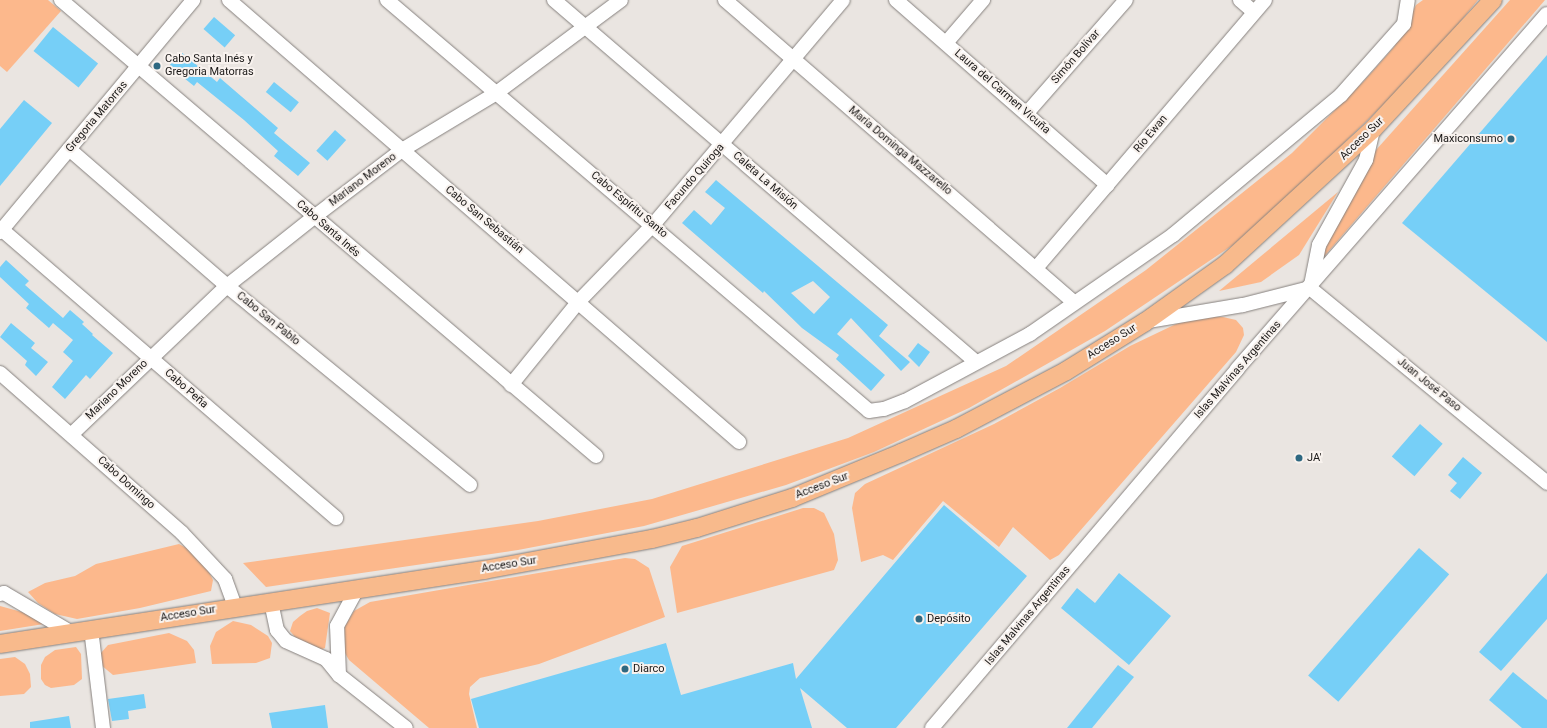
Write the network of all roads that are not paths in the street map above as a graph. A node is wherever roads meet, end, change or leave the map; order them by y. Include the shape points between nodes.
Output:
1 (61, 0) edge
2 (193, 0) edge
3 (229, 0) edge
4 (387, 0) edge
5 (554, 0) edge
6 (621, 0) edge
7 (725, 0) edge
8 (842, 0) edge
9 (896, 0) edge
10 (983, 0) edge
11 (1126, 0) edge
12 (1240, 0) edge
13 (1264, 0) edge
14 (1408, 0) edge
15 (1493, 0) edge
16 (1254, 12) junction
17 (1547, 14) edge
18 (587, 28) junction
19 (946, 43) junction
20 (793, 60) junction
21 (139, 67) junction
22 (495, 94) junction
23 (1027, 113) junction
24 (1373, 129) junction
25 (722, 145) junction
26 (69, 149) junction
27 (402, 150) junction
28 (1107, 185) junction
29 (314, 217) junction
30 (654, 224) junction
31 (1, 230) edge
32 (1037, 267) junction
33 (227, 286) junction
34 (1310, 288) junction
35 (579, 301) junction
36 (1074, 302) junction
37 (1145, 322) junction
38 (150, 358) junction
39 (976, 362) junction
40 (0, 373) edge
41 (511, 385) junction
42 (72, 434) junction
43 (739, 442) dead end
44 (596, 456) dead end
45 (1547, 482) edge
46 (470, 485) dead end
47 (336, 518) dead end
48 (357, 589) junction
49 (0, 594) edge
50 (271, 602) junction
51 (235, 607) junction
52 (92, 629) junction
53 (72, 633) junction
54 (0, 644) edge
55 (339, 675) junction
56 (103, 728) edge
57 (406, 728) edge
58 (932, 728) edge

1 - 21 street, Cabo Santa Inés
2 - 21 street, Gregoria Matorras
3 - 27 street, Cabo San Sebastián
4 - 22 street, Cabo Espíritu Santo
5 - 18 street, Caleta La Misión
6 - 18 street, Mariano Moreno
7 - 20 street, María Dominga Mazzarello
8 - 20 street, Facundo Quiroga
9 - 19 street, Laura del Carmen Vicuña
10 - 19 street
11 - 23 street, Simón Bolívar
12 - 16 street
13 - 16 street, Río Ewan
14 - 36 street via 1404,24 1341,95 1173,235
15 - 24 main road, Acceso Sur
16 - 28 street, Río Ewan
17 - 34 street, Islas Malvinas Argentinas
18 - 22 street, Mariano Moreno
18 - 25 street, Caleta La Misión
19 - 23 street, Laura del Carmen Vicuña
20 - 25 street, Facundo Quiroga
20 - 32 street, María Dominga Mazzarello
21 - 26 street, Gregoria Matorras
21 - 29 street, Cabo Santa Inés
22 - 27 street, Mariano Moreno
22 - 30 street, Cabo Espíritu Santo
23 - 28 street, Laura del Carmen Vicuña
24 - 34 street via 1366,160 1319,245
24 - 37 main road, Acceso Sur via 1225,265
25 - 30 street, Facundo Quiroga
25 - 39 street, Caleta La Misión
26 - 31 street, Gregoria Matorras
26 - 33 street, Cabo San Pablo
27 - 29 street, Mariano Moreno
27 - 35 street, Cabo San Sebastián
28 - 32 street, Río Ewan
29 - 33 street, Mariano Moreno
29 - 41 street, Cabo Santa Inés
30 - 35 street, Facundo Quiroga
30 - 39 street, Cabo Espíritu Santo via 870,411 884,409 904,401
31 - 38 street, Cabo Peña
32 - 36 street, María Dominga Mazzarello
33 - 38 street, Mariano Moreno
33 - 46 street, Cabo San Pablo
34 - 37 street via 1243,305
34 - 45 street, Juan José Paso
34 - 58 street, Islas Malvinas Argentinas via 1232,375
35 - 41 street, Facundo Quiroga
35 - 43 street, Cabo San Sebastián
36 - 39 street via 1030,334
37 - 48 main road, Acceso Sur via 1066,371 956,429 842,479 752,511 697,528 629,544
38 - 42 street, Mariano Moreno
38 - 47 street, Cabo Peña
40 - 42 street, Cabo Domingo
41 - 44 street, Cabo Santa Inés
42 - 51 street, Cabo Domingo via 215,566 225,579
48 - 50 main road, Acceso Sur
48 - 55 street via 337,626
49 - 53 street via 4,593
50 - 51 main road, Acceso Sur
50 - 55 street via 277,630 286,641 326,659
51 - 52 main road, Acceso Sur
52 - 53 main road, Acceso Sur
52 - 56 street
53 - 54 main road, Acceso Sur
55 - 57 street

